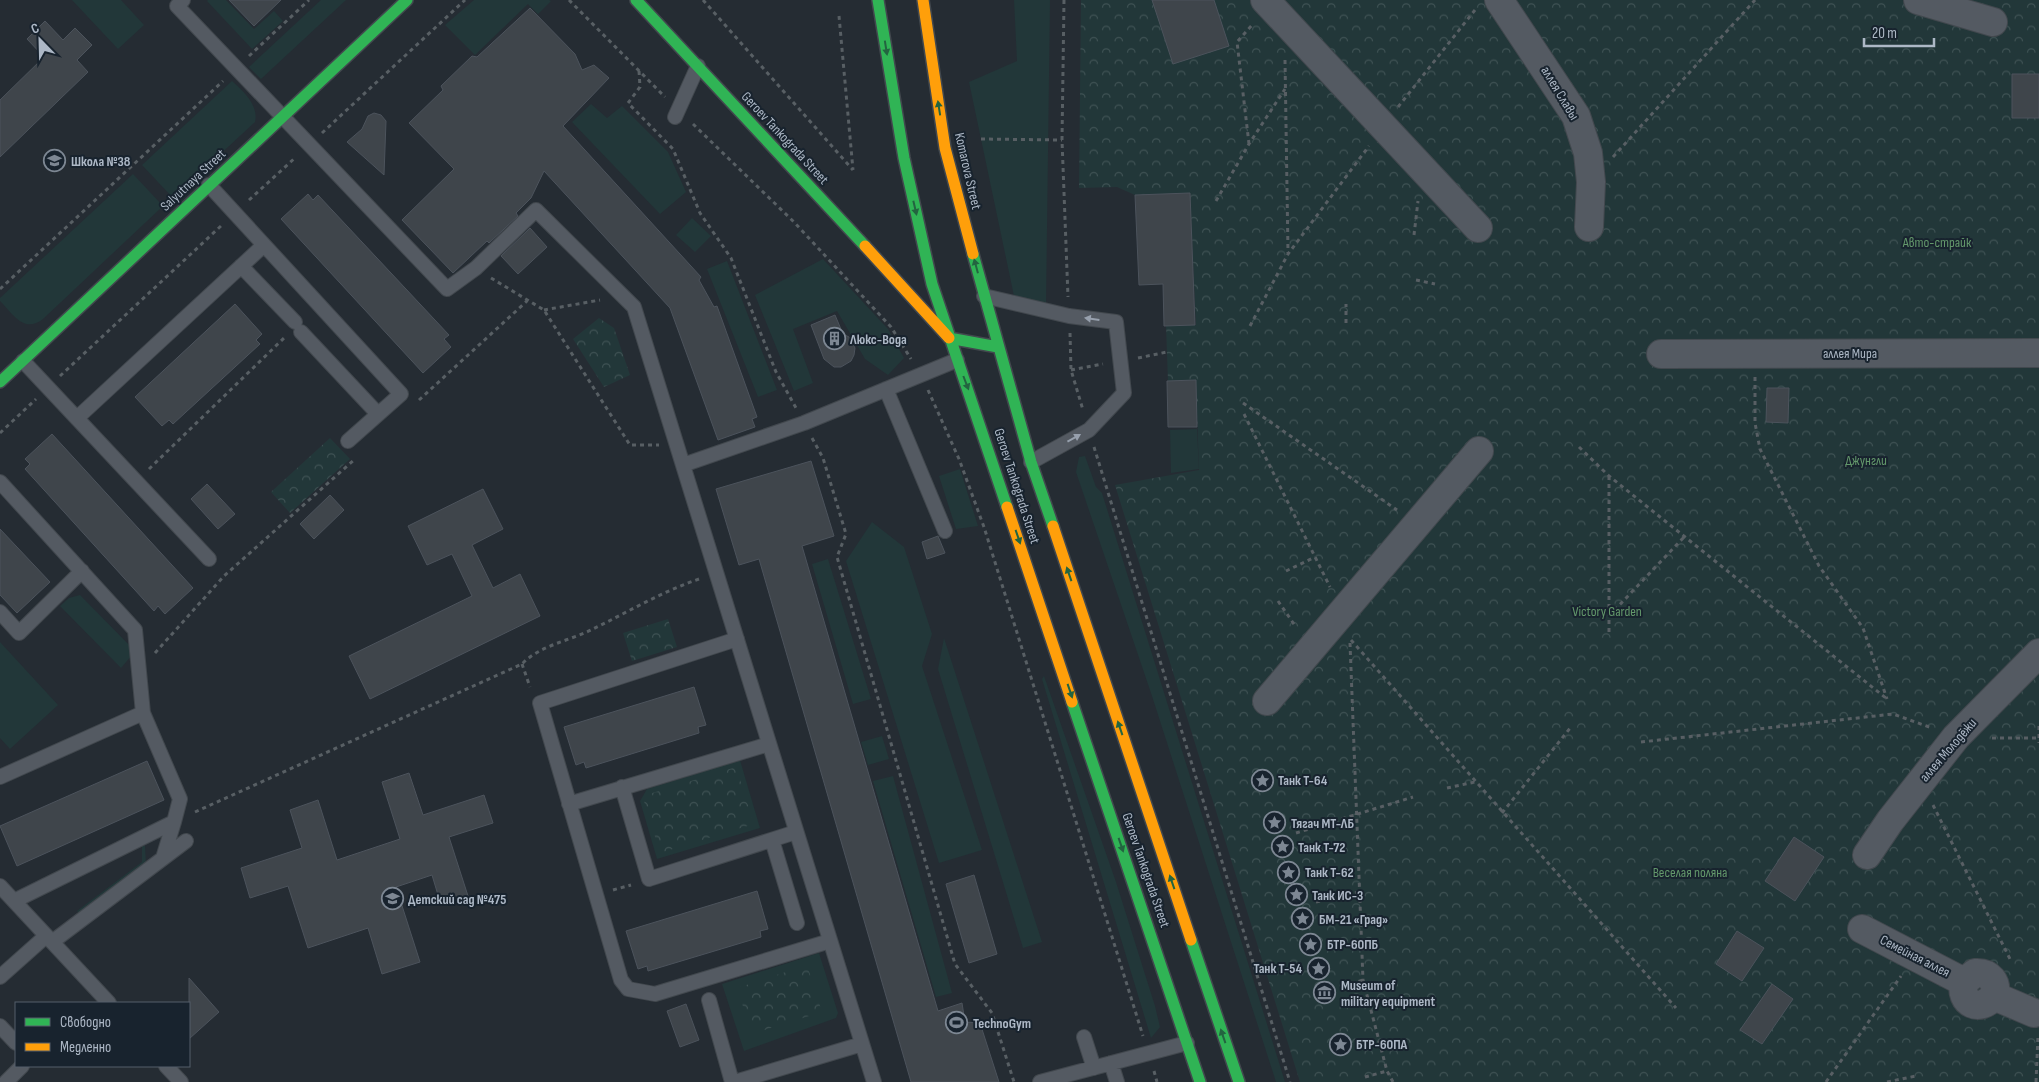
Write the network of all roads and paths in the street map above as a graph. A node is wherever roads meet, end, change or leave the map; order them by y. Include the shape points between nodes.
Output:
1 (183, 0) edge
2 (309, 0) edge
3 (406, 0) edge
4 (569, 0) edge
5 (636, 0) edge
6 (703, 0) edge
7 (878, 0) edge
8 (923, 0) edge
9 (1064, 0) edge
10 (1499, 0) edge
11 (1755, 0) edge
12 (1918, 0) edge
13 (1273, 9) edge
14 (839, 16) dead end
15 (1994, 22) dead end
16 (698, 66) junction
17 (236, 68) junction
18 (639, 71) junction
19 (1286, 88) junction
20 (677, 113) junction
21 (282, 116) junction
22 (981, 139) dead end
23 (1062, 140) junction
24 (1249, 144) junction
25 (1591, 182) junction
26 (209, 185) junction
27 (1216, 201) dead end
28 (1589, 227) dead end
29 (1478, 228) dead end
30 (264, 245) junction
31 (241, 266) junction
32 (476, 268) junction
33 (1416, 280) dead end
34 (1435, 284) dead end
35 (0, 289) edge
36 (623, 296) junction
37 (984, 296) junction
38 (527, 301) junction
39 (1346, 304) dead end
40 (544, 310) junction
41 (1069, 316) junction
42 (1346, 323) dead end
43 (1250, 326) dead end
44 (296, 328) junction
45 (949, 338) junction
46 (998, 347) junction
47 (2039, 353) edge
48 (1661, 354) dead end
49 (1756, 354) junction
50 (957, 360) junction
51 (23, 361) junction
52 (914, 363) dead end
53 (0, 382) edge
54 (923, 382) dead end
55 (886, 389) junction
56 (1244, 403) dead end
57 (412, 407) dead end
58 (378, 414) junction
59 (1244, 414) dead end
60 (77, 418) junction
61 (804, 424) junction
62 (1089, 430) junction
63 (348, 441) dead end
64 (676, 446) junction
65 (1579, 447) dead end
66 (1479, 451) dead end
67 (361, 453) dead end
68 (1031, 462) junction
69 (683, 465) junction
70 (1609, 476) junction
71 (0, 482) edge
72 (136, 482) junction
73 (1417, 524) junction
74 (945, 531) dead end
75 (1685, 536) junction
76 (1314, 557) junction
77 (209, 559) dead end
78 (1286, 570) dead end
79 (82, 571) junction
80 (716, 574) junction
81 (1278, 601) dead end
82 (0, 612) edge
83 (1342, 612) junction
84 (1609, 616) junction
85 (1609, 632) dead end
86 (736, 639) junction
87 (1312, 649) junction
88 (2039, 653) edge
89 (522, 664) junction
90 (138, 672) junction
91 (531, 693) dead end
92 (1267, 701) dead end
93 (143, 714) junction
94 (2039, 726) edge
95 (1571, 727) dead end
96 (1956, 737) junction
97 (2039, 738) edge
98 (1641, 742) dead end
99 (2039, 743) edge
100 (769, 744) junction
101 (0, 777) edge
102 (1921, 780) junction
103 (1475, 782) junction
104 (622, 787) junction
105 (1447, 788) dead end
106 (1413, 797) dead end
107 (569, 804) junction
108 (1502, 813) junction
109 (1356, 815) junction
110 (174, 822) junction
111 (796, 832) junction
112 (1296, 833) dead end
113 (772, 840) junction
114 (186, 841) dead end
115 (1868, 855) dead end
116 (163, 858) junction
117 (649, 879) junction
118 (0, 886) edge
119 (1359, 892) junction
120 (596, 896) junction
121 (14, 901) junction
122 (1316, 902) dead end
123 (798, 923) dead end
124 (1862, 929) dead end
125 (49, 939) junction
126 (830, 941) junction
127 (1915, 956) junction
128 (2012, 962) dead end
129 (0, 977) edge
130 (1362, 980) junction
131 (1351, 984) dead end
132 (709, 1000) dead end
133 (108, 1002) edge
134 (1676, 1008) dead end
135 (2034, 1013) joint
136 (0, 1026) edge
137 (1084, 1037) dead end
138 (15, 1042) edge
139 (1187, 1042) junction
140 (862, 1044) junction
141 (1148, 1053) junction
142 (1111, 1063) junction
143 (21, 1067) edge
144 (167, 1067) edge
145 (1094, 1068) junction
146 (1387, 1070) junction
147 (1916, 1076) dead end
148 (1365, 1077) dead end
149 (6, 1082) edge
150 (181, 1082) edge
151 (733, 1082) edge
152 (874, 1082) edge
153 (1014, 1082) edge
154 (1040, 1082) edge
155 (1117, 1082) edge
156 (1200, 1082) edge
157 (1239, 1082) edge
158 (1290, 1082) edge
159 (1393, 1082) edge
160 (1826, 1082) edge
161 (1887, 1082) edge
162 (2036, 1082) edge

1 - 17 lane via 177,6
2 - 17 path
3 - 21 main road, Salyutnaya Street
4 - 18 path
5 - 16 main road, Geroev Tankograda Street
6 - 14 path via 853,170
7 -> 45 main road via 904,158 932,284
37 -> 8 main road, Komarova Street via 945,148
9 - 23 path
10 - 25 street, аллея Славы via 1576,116 1588,153
11 - 25 path
12 - 15 street
13 - 19 path
13 - 24 path via 1237,42
13 - 29 street
16 - 20 lane
16 - 45 main road, Geroev Tankograda Street
17 - 21 lane
17 - 35 path
18 - 20 path
18 - 61 path via 640,87 628,103 673,149 700,213 731,258 776,372
19 - 24 path
19 - 43 path via 1288,254
20 - 52 path via 794,222 891,327
21 - 26 main road, Salyutnaya Street
21 - 32 lane via 447,289
22 - 23 path
23 - 41 path
24 - 27 path
25 - 28 street, аллея Славы
26 - 30 lane
26 - 51 main road, Salyutnaya Street
30 - 31 lane
30 - 58 lane via 401,394
31 - 44 lane
31 - 60 lane
32 - 36 lane via 536,210
32 - 38 path
33 - 34 path
36 - 40 path
36 - 64 lane via 634,307
37 - 41 lane
37 - 46 main road, Komarova Street
38 - 40 path
38 - 57 path
39 - 42 path
40 - 64 path via 630,445
41 - 62 path via 1071,370
62 -> 41 lane via 1124,393 1116,322
44 - 58 lane
44 - 72 path
45 - 46 main road
45 - 50 main road, Geroev Tankograda Street
46 - 68 main road, Geroev Tankograda Street
47 - 49 street, аллея Мира
48 - 49 street, аллея Мира
49 - 75 path via 1754,423 1760,450 1819,566 1863,628 1887,699
50 - 55 lane
50 -> 139 main road, Geroev Tankograda Street
51 - 53 main road, Salyutnaya Street
51 - 60 lane
54 - 141 path via 959,458 984,527
55 - 61 lane
55 - 74 lane
56 - 73 path
58 - 63 lane
59 - 76 path
60 - 72 lane
61 - 69 lane
61 - 153 path via 823,458 846,534 836,557 955,964 992,1013
68 -> 62 lane
62 - 158 path
64 - 69 lane
65 - 70 path
66 - 73 street
67 - 90 path via 224,576
157 -> 68 main road, Geroev Tankograda Street
69 - 80 lane
70 - 75 path
70 - 84 path
71 - 79 lane
72 - 77 lane
73 - 83 street
75 - 84 path
76 - 78 path
76 - 83 path
79 - 82 lane via 19,633
79 - 90 lane via 136,630
80 - 86 lane
80 - 89 path via 678,586 530,656
81 - 87 path
83 - 87 street
84 - 85 path
86 - 100 lane
86 - 107 lane via 540,703
87 - 92 street
88 - 96 street, аллея Молодёжи
89 - 91 path
89 - 110 path
90 - 93 lane
93 - 101 lane
93 - 110 lane via 180,799
94 - 97 path
95 - 108 path
96 - 97 path
96 - 98 path via 1893,714
96 - 102 street, аллея Молодёжи
97 - 99 path
100 - 104 lane
100 - 111 lane
102 - 115 street, аллея Молодёжи
102 - 128 path
103 - 105 path
103 - 108 path
103 - 109 path via 1350,639
104 - 107 lane
104 - 117 lane
106 - 109 path
107 - 120 lane
108 - 134 path
109 - 112 path
109 - 119 path
110 - 116 lane
110 - 121 lane
111 - 113 lane
111 - 126 lane
113 - 117 lane
113 - 123 lane
114 - 116 lane
116 - 125 lane
117 - 120 path
118 - 121 lane
119 - 122 path
119 - 130 path
120 - 126 lane via 621,980 628,989 639,992 655,994 668,991
121 - 125 lane
124 - 127 street, Семейная аллея
125 - 129 lane
125 - 133 lane
126 - 140 lane
127 - 135 street, Семейная аллея via 1964,982 1975,973 1986,974 1995,985 1994,996
127 - 160 path
130 - 131 path
130 - 146 path
132 - 151 lane
135 - 162 path via 2038,1027
136 - 138 lane
137 - 145 lane
139 - 141 lane
139 - 156 main road, Geroev Tankograda Street
140 - 151 lane
140 - 152 lane
141 - 142 lane
142 - 145 lane
142 - 155 lane
143 - 149 lane
144 - 150 lane
145 - 154 lane
146 - 148 path
146 - 159 path
147 - 161 path

